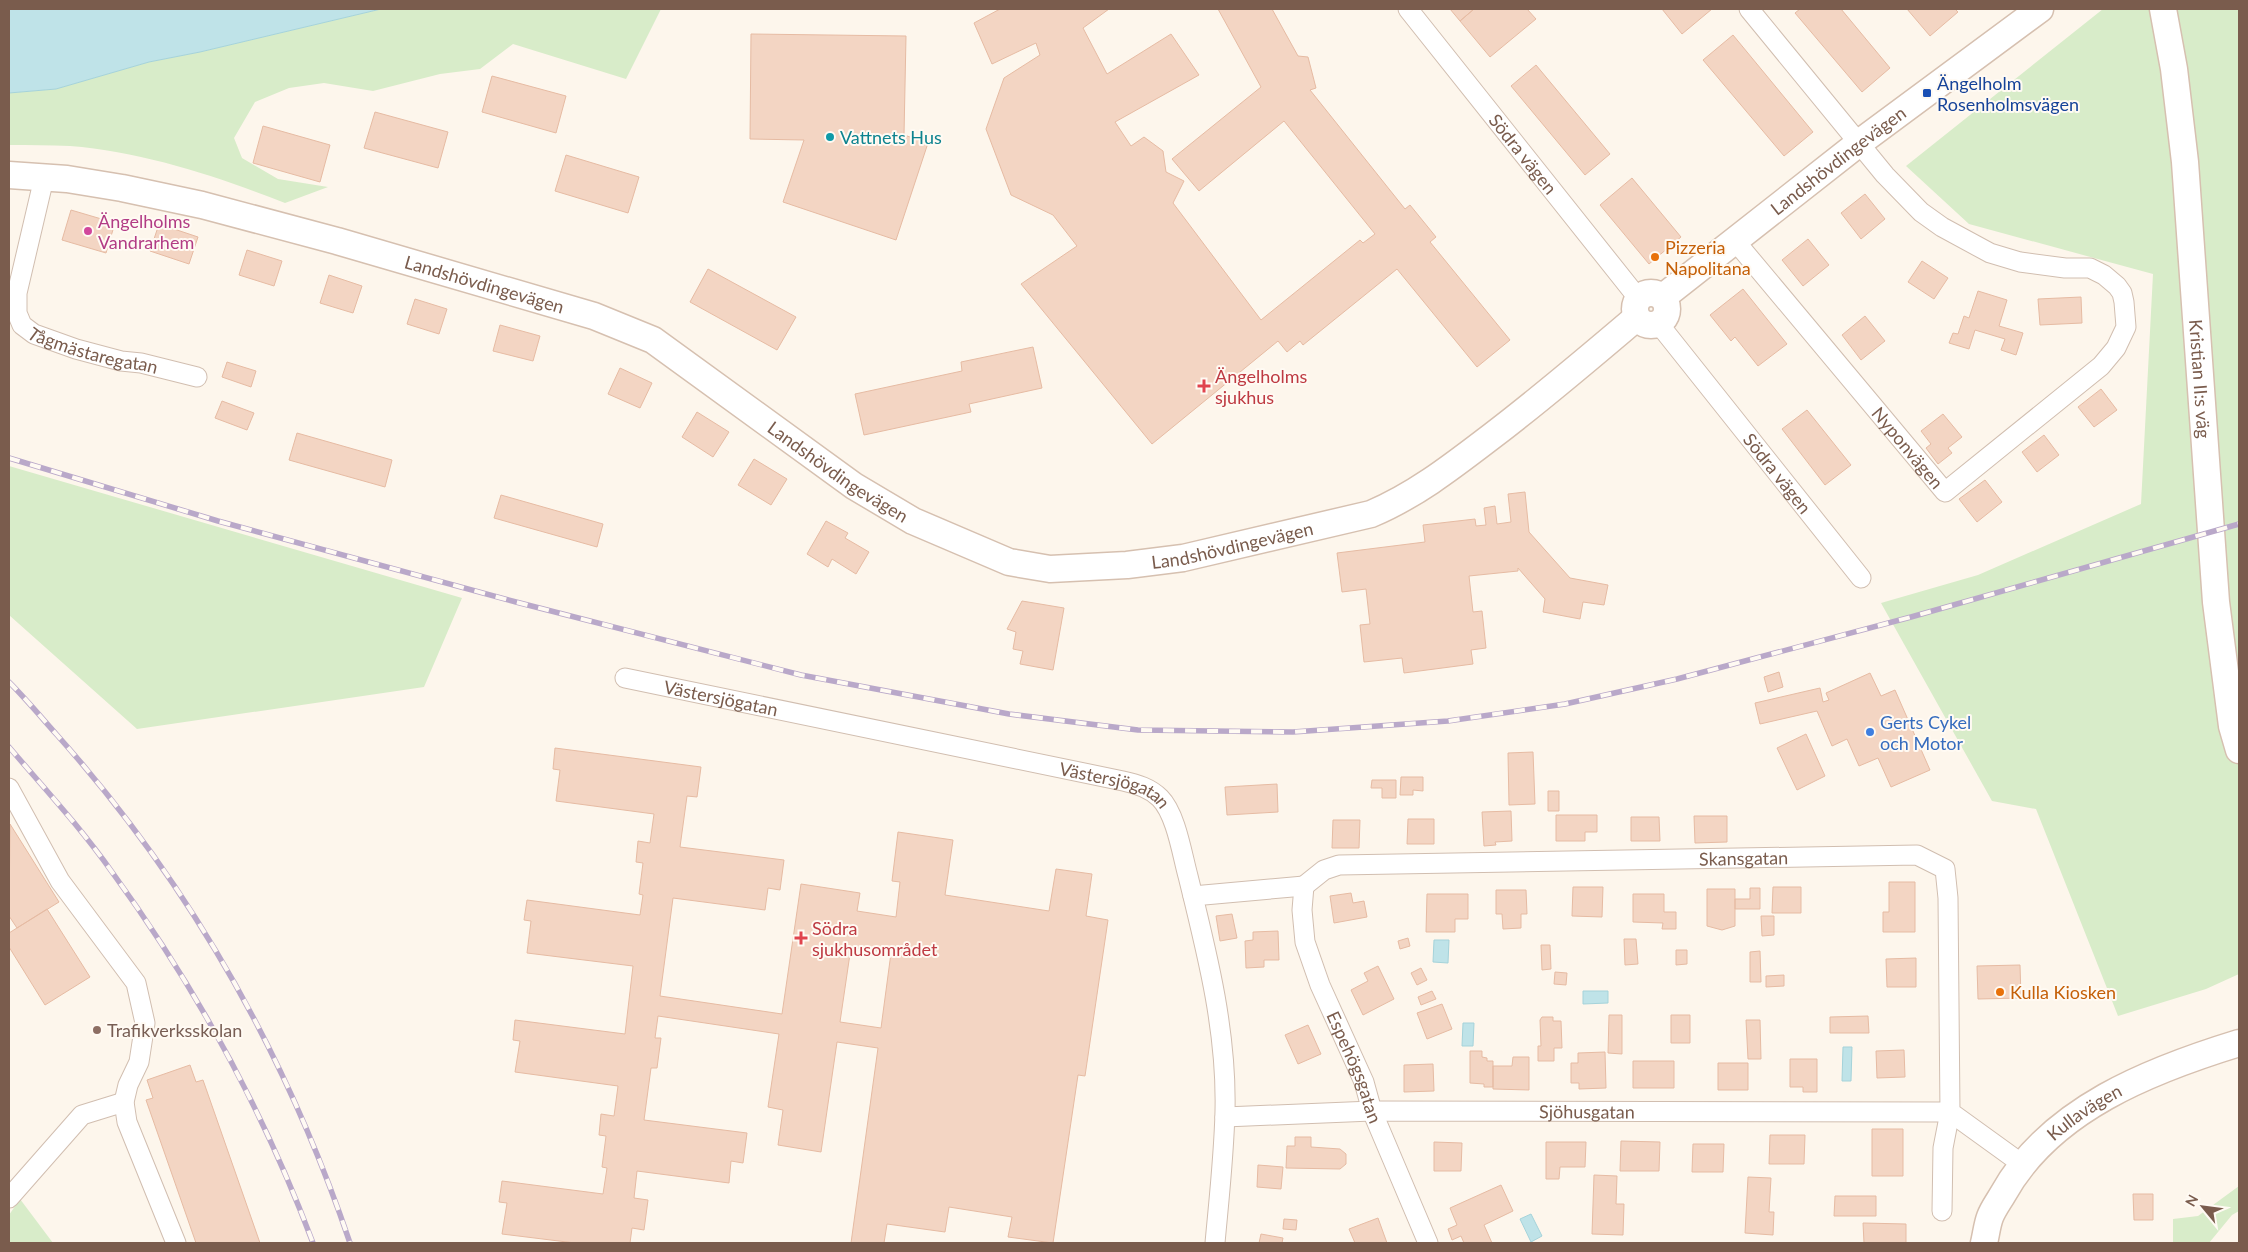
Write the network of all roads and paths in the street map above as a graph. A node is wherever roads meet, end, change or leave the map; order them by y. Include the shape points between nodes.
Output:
1 (1408, 9) edge
2 (1749, 9) edge
3 (2040, 9) edge
4 (2163, 9) edge
5 (1859, 143) junction
6 (9, 175) edge
7 (44, 178) junction
8 (1736, 242) junction
9 (1649, 309) junction
10 (197, 377) dead end
11 (1860, 578) dead end
12 (625, 678) dead end
13 (2239, 750) edge
14 (9, 788) edge
15 (1304, 886) junction
16 (1193, 896) junction
17 (2239, 1044) edge
18 (124, 1102) junction
19 (1372, 1111) junction
20 (1950, 1112) junction
21 (1225, 1117) junction
22 (2022, 1164) junction
23 (9, 1198) edge
24 (1942, 1211) dead end
25 (176, 1243) edge
26 (1215, 1243) edge
27 (1428, 1243) edge
28 (1984, 1243) edge

1 - 9 street, Södra vägen
2 - 5 street
3 - 5 street, Landshövdingevägen
4 - 13 street, Kristian II:s väg via 2185,162 2216,602 2232,726
5 - 8 street, Landshövdingevägen
5 - 8 street, Nyponvägen via 1920,212 1964,240 1990,253 2020,262 2090,268 2117,286 2122,292 2126,319 2124,334 2101,366 1945,492
6 - 7 street, Landshövdingevägen
7 - 9 street, Landshövdingevägen via 122,188 202,205 343,242 594,316 653,340 854,486 913,521 1009,562 1050,569 1127,566 1183,558 1371,514 1396,504 1458,462
7 - 10 street, Tågmästaregatan via 17,293 16,314 22,325 34,334 76,350
8 - 9 street, Landshövdingevägen
9 - 11 street, Södra vägen
12 - 16 street, Västersjögatan via 1142,786 1161,799 1170,813
14 - 18 street via 60,881 136,983 145,1023 139,1062
15 - 16 street
15 - 19 street, Espehögsgatan via 1305,942 1320,985 1364,1082
15 - 20 street, Skansgatan via 1324,870 1338,865 1917,855 1945,869
16 - 21 street, Västersjögatan via 1215,989
17 - 22 street, Kullavägen via 2139,1079 2083,1110 2038,1146
18 - 23 street via 82,1115
18 - 25 street via 127,1122
19 - 20 street, Sjöhusgatan
19 - 21 street, Sjöhusgatan
19 - 27 street, Espehögsgatan
20 - 22 street
20 - 24 street, Skansgatan via 1943,1148
21 - 26 street, Västersjögatan
22 - 28 street, Kullavägen via 1990,1216

